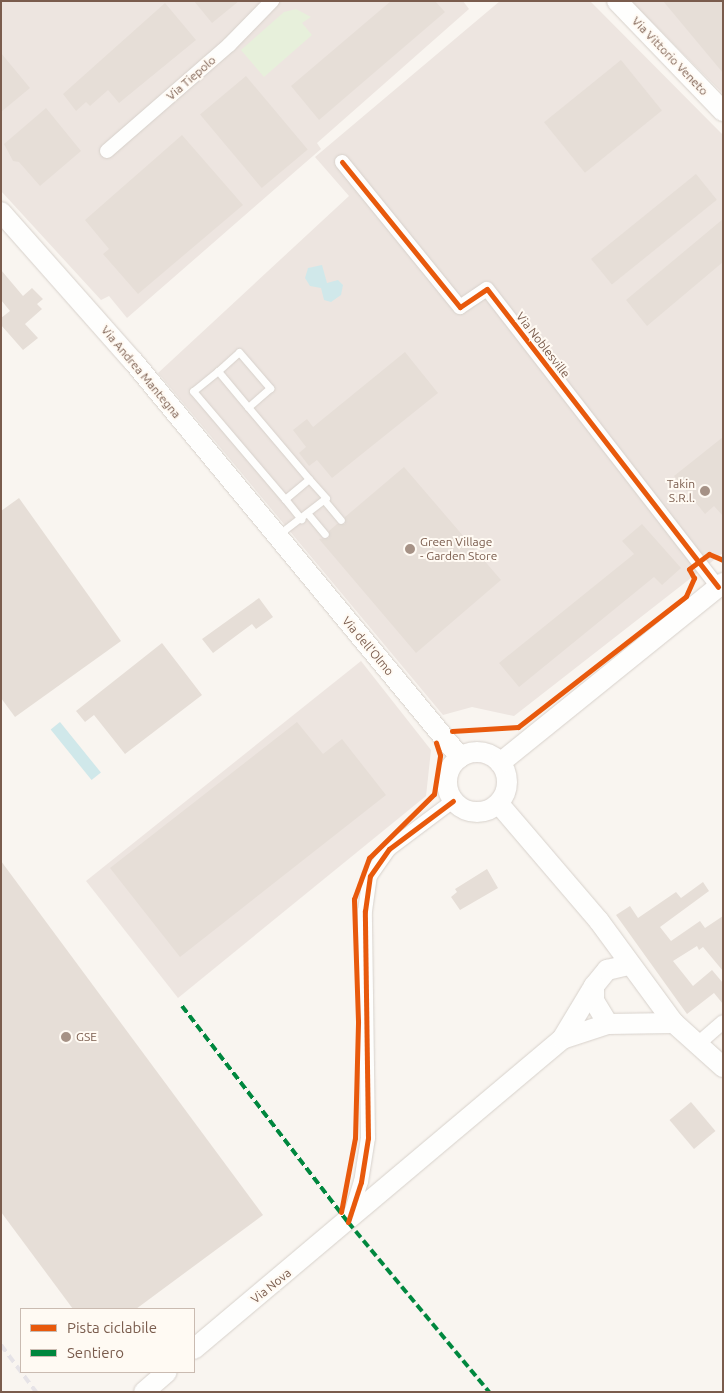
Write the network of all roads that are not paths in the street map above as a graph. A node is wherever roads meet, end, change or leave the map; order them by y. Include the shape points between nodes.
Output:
1 (272, 1) edge
2 (617, 1) edge
3 (723, 111) edge
4 (107, 151) dead end
5 (342, 162) dead end
6 (1, 212) edge
7 (218, 370) junction
8 (248, 407) junction
9 (310, 479) junction
10 (285, 500) junction
11 (324, 500) junction
12 (308, 514) junction
13 (301, 519) junction
14 (341, 520) dead end
15 (325, 534) dead end
16 (276, 535) junction
17 (721, 585) edge
18 (460, 758) junction
19 (500, 763) junction
20 (453, 801) junction
21 (499, 804) junction
22 (599, 920) junction
23 (629, 965) junction
24 (597, 981) junction
25 (645, 985) junction
26 (629, 1022) junction
27 (723, 1022) edge
28 (674, 1023) junction
29 (608, 1024) junction
30 (562, 1039) junction
31 (700, 1042) junction
32 (723, 1067) edge
33 (348, 1222) junction
34 (195, 1348) edge
35 (166, 1373) edge
36 (144, 1392) edge

1 - 4 street, Via Tiepolo via 229,45
2 - 3 main road, Via Vittorio Veneto
5 - 17 street, Via Noblesville via 460,307 487,289
6 - 16 main road, Via Andrea Mantegna via 133,361
7 - 8 lane
7 - 8 lane via 240,352 270,388
7 - 10 lane via 193,391
8 - 9 lane
9 - 10 lane
9 - 11 lane
10 - 13 lane
11 - 12 lane
11 - 14 lane
12 - 13 lane
12 - 15 lane
13 - 16 lane
16 - 18 main road, Via dell'Olmo
17 - 19 main road, Via Noblesville
18 - 19 main road via 484,753
18 - 20 main road via 447,778
19 - 21 main road via 508,783
20 - 21 main road via 475,813
20 - 33 street via 389,849 370,876 364,911 368,1138 361,1182
21 - 22 main road
22 - 23 main road
22 - 24 main road
23 - 24 main road via 615,966
23 - 25 main road
24 - 29 main road via 594,1001
24 - 30 main road
25 - 26 main road via 641,1007
25 - 28 main road
26 - 28 main road
26 - 29 main road
27 - 31 street
28 - 31 main road
29 - 30 main road
30 - 33 main road, Via Nova
31 - 32 main road
33 - 34 main road, Via Nova
35 - 36 main road

